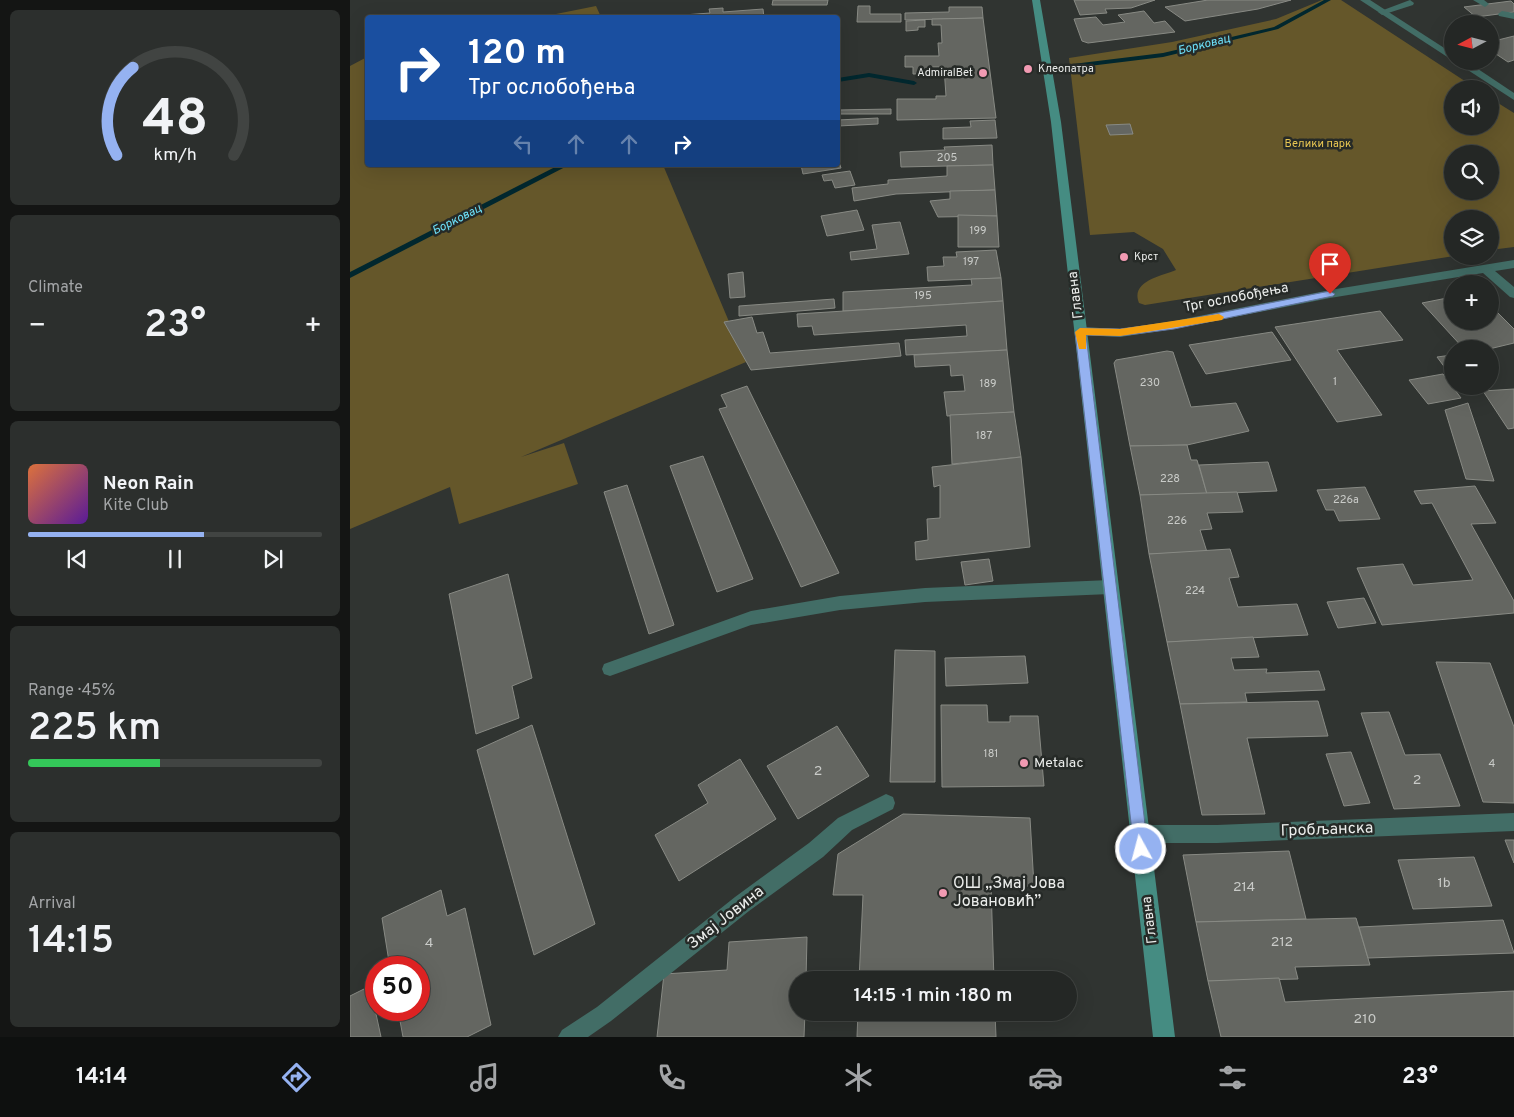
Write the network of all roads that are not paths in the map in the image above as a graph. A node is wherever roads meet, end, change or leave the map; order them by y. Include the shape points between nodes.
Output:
1 (1036, 0) edge
2 (1366, 1) edge
3 (1410, 3) dead end
4 (1382, 12) junction
5 (1502, 14) dead end
6 (1514, 16) edge
7 (1444, 52) edge
8 (1473, 70) edge
9 (1514, 97) edge
10 (1514, 264) edge
11 (1485, 268) junction
12 (1514, 294) edge
13 (1080, 332) junction
14 (1110, 587) junction
15 (610, 669) dead end
16 (886, 803) dead end
17 (1514, 822) edge
18 (1140, 834) junction
19 (569, 1037) edge
20 (1164, 1037) edge

1 - 13 main road, Главна via 1056,122
2 - 4 street
3 - 4 street
4 - 7 street
5 - 6 street
8 - 9 street
10 - 11 street, Трг ослобођења
11 - 12 street
11 - 13 street, Трг ослобођења via 1174,325 1120,333
13 - 14 main road, Главна
14 - 15 street via 925,594 840,603 751,618
14 - 18 main road, Главна
16 - 19 street, Змај Јовина via 845,824 604,1014
17 - 18 street, Гробљанска
18 - 20 main road, Главна

